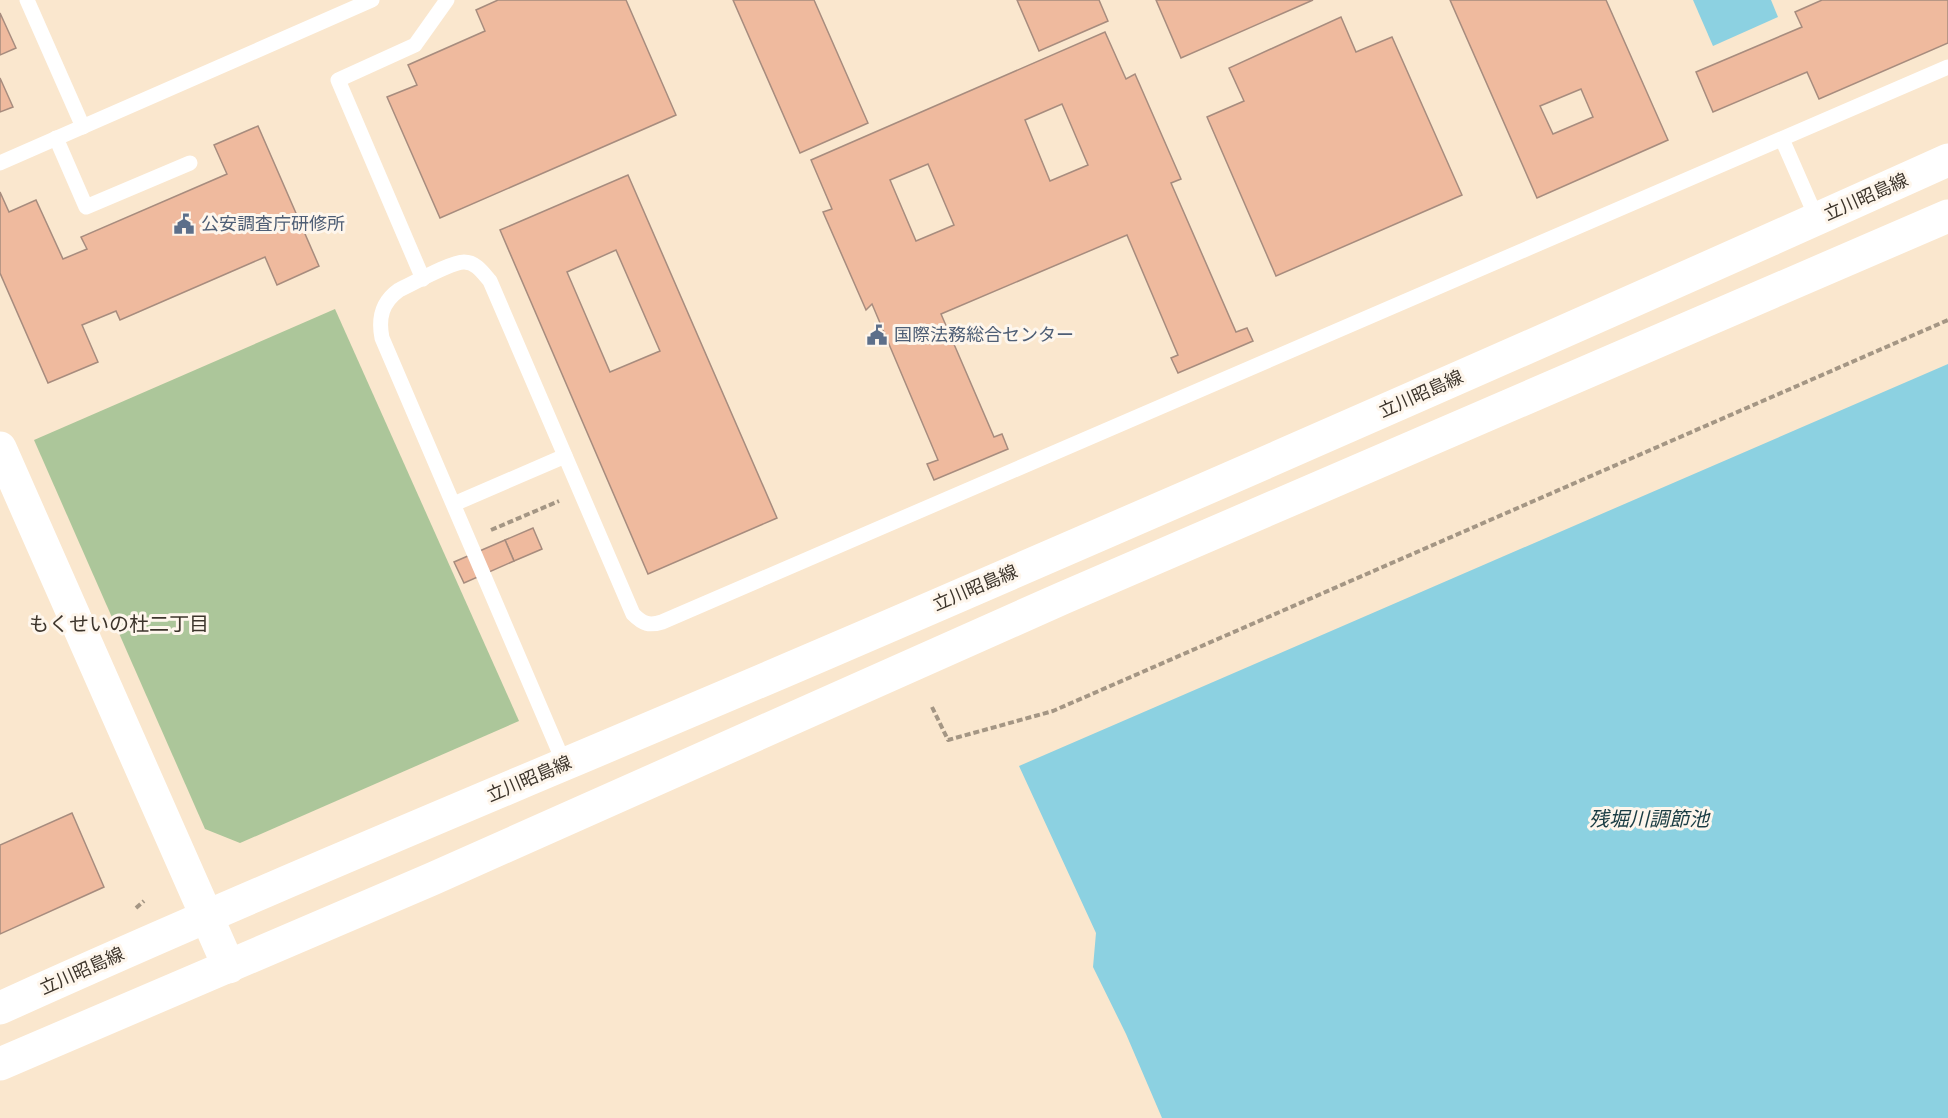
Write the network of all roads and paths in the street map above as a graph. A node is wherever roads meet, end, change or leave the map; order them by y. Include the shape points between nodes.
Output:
1 (27, 0) edge
2 (372, 0) edge
3 (447, 0) edge
4 (1948, 67) edge
5 (83, 127) junction
6 (56, 138) junction
7 (1782, 139) junction
8 (1948, 160) edge
9 (0, 163) edge
10 (190, 163) dead end
11 (1948, 182) edge
12 (1948, 216) edge
13 (1817, 219) junction
14 (423, 279) junction
15 (1948, 320) edge
16 (0, 448) edge
17 (565, 456) junction
18 (580, 491) junction
19 (454, 504) junction
20 (491, 540) dead end
21 (932, 707) dead end
22 (564, 763) junction
23 (207, 917) junction
24 (229, 967) junction
25 (0, 1008) edge
26 (0, 1064) edge

1 - 5 lane
2 - 5 lane
3 - 14 lane via 415,45 338,80
4 - 7 lane
5 - 6 lane
6 - 9 lane
6 - 10 lane via 86,207
7 - 13 lane
7 - 18 lane via 652,625 642,623 633,614
8 - 13 main road, 立川昭島線
11 - 13 main road via 1892,206
12 - 24 main road via 1074,593
13 - 22 main road, 立川昭島線 via 1068,548
14 - 17 lane via 465,262 483,272
14 - 19 lane via 392,295 379,324
15 - 21 path via 1053,711 948,740
16 - 23 main road
17 - 18 lane
17 - 19 lane
18 - 20 path via 488,532
19 - 22 lane
22 - 23 main road, 立川昭島線
23 - 24 main road
23 - 25 main road, 立川昭島線
24 - 26 main road

